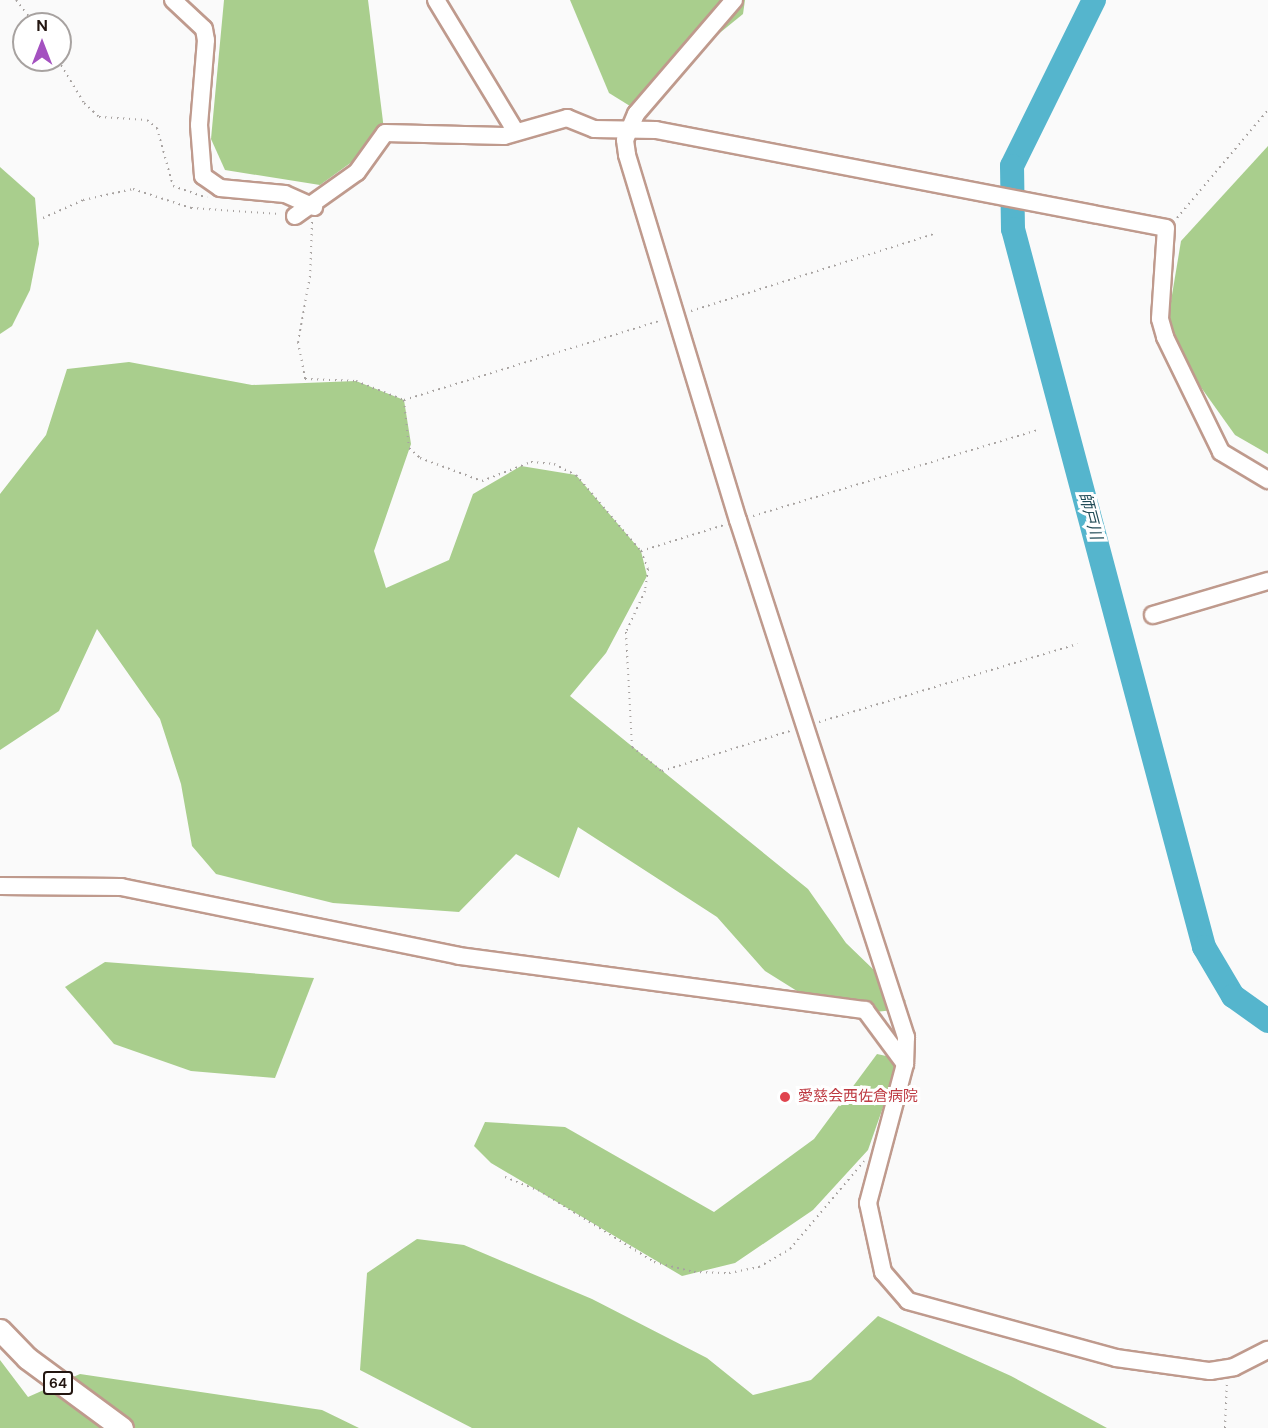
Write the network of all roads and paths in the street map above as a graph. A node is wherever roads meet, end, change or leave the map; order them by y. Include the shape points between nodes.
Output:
1 (173, 0) edge
2 (436, 0) edge
3 (734, 0) edge
4 (65, 72) edge
5 (1268, 110) edge
6 (630, 128) junction
7 (516, 132) junction
8 (228, 189) junction
9 (314, 207) junction
10 (295, 216) joint
11 (43, 218) dead end
12 (1166, 228) junction
13 (1036, 430) dead end
14 (1268, 480) edge
15 (738, 520) junction
16 (641, 551) junction
17 (1268, 581) edge
18 (1154, 615) dead end
19 (1077, 644) dead end
20 (803, 727) junction
21 (0, 886) edge
22 (905, 1064) junction
23 (878, 1157) junction
24 (505, 1177) dead end
25 (0, 1330) edge
26 (1268, 1350) edge
27 (1227, 1368) junction
28 (122, 1428) edge
29 (1225, 1428) edge

1 - 8 street via 204,29 199,165 210,184
2 - 7 street
3 - 6 street via 636,114
4 - 8 path via 84,104 99,117 147,120 157,128 173,186 197,198 213,198
5 - 12 path
6 - 7 street via 594,129 567,118
6 - 12 street
6 - 15 street via 625,140 634,183
7 - 9 street via 385,133 357,172
8 - 9 street via 285,194
9 - 10 street
9 - 16 path via 298,342 305,379 356,381 404,400 409,448 420,458 482,481 531,462 554,464 576,475
10 - 11 path via 191,208 133,189 83,200
12 - 14 street via 1160,319 1165,337 1221,452
13 - 15 path
15 - 16 path
15 - 20 street
16 - 20 path via 648,569 645,591 626,632 632,747 662,771
17 - 18 street
19 - 20 path
20 - 22 street via 901,1015
21 - 22 street via 121,887 459,956 865,1010
22 - 23 street
23 - 24 path via 854,1169 790,1249 759,1267 729,1273 694,1272 654,1262 538,1190
23 - 27 street via 867,1220 883,1272 908,1301 1116,1358 1210,1371
25 - 28 main road, 64 via 27,1358
26 - 27 street
27 - 29 path

